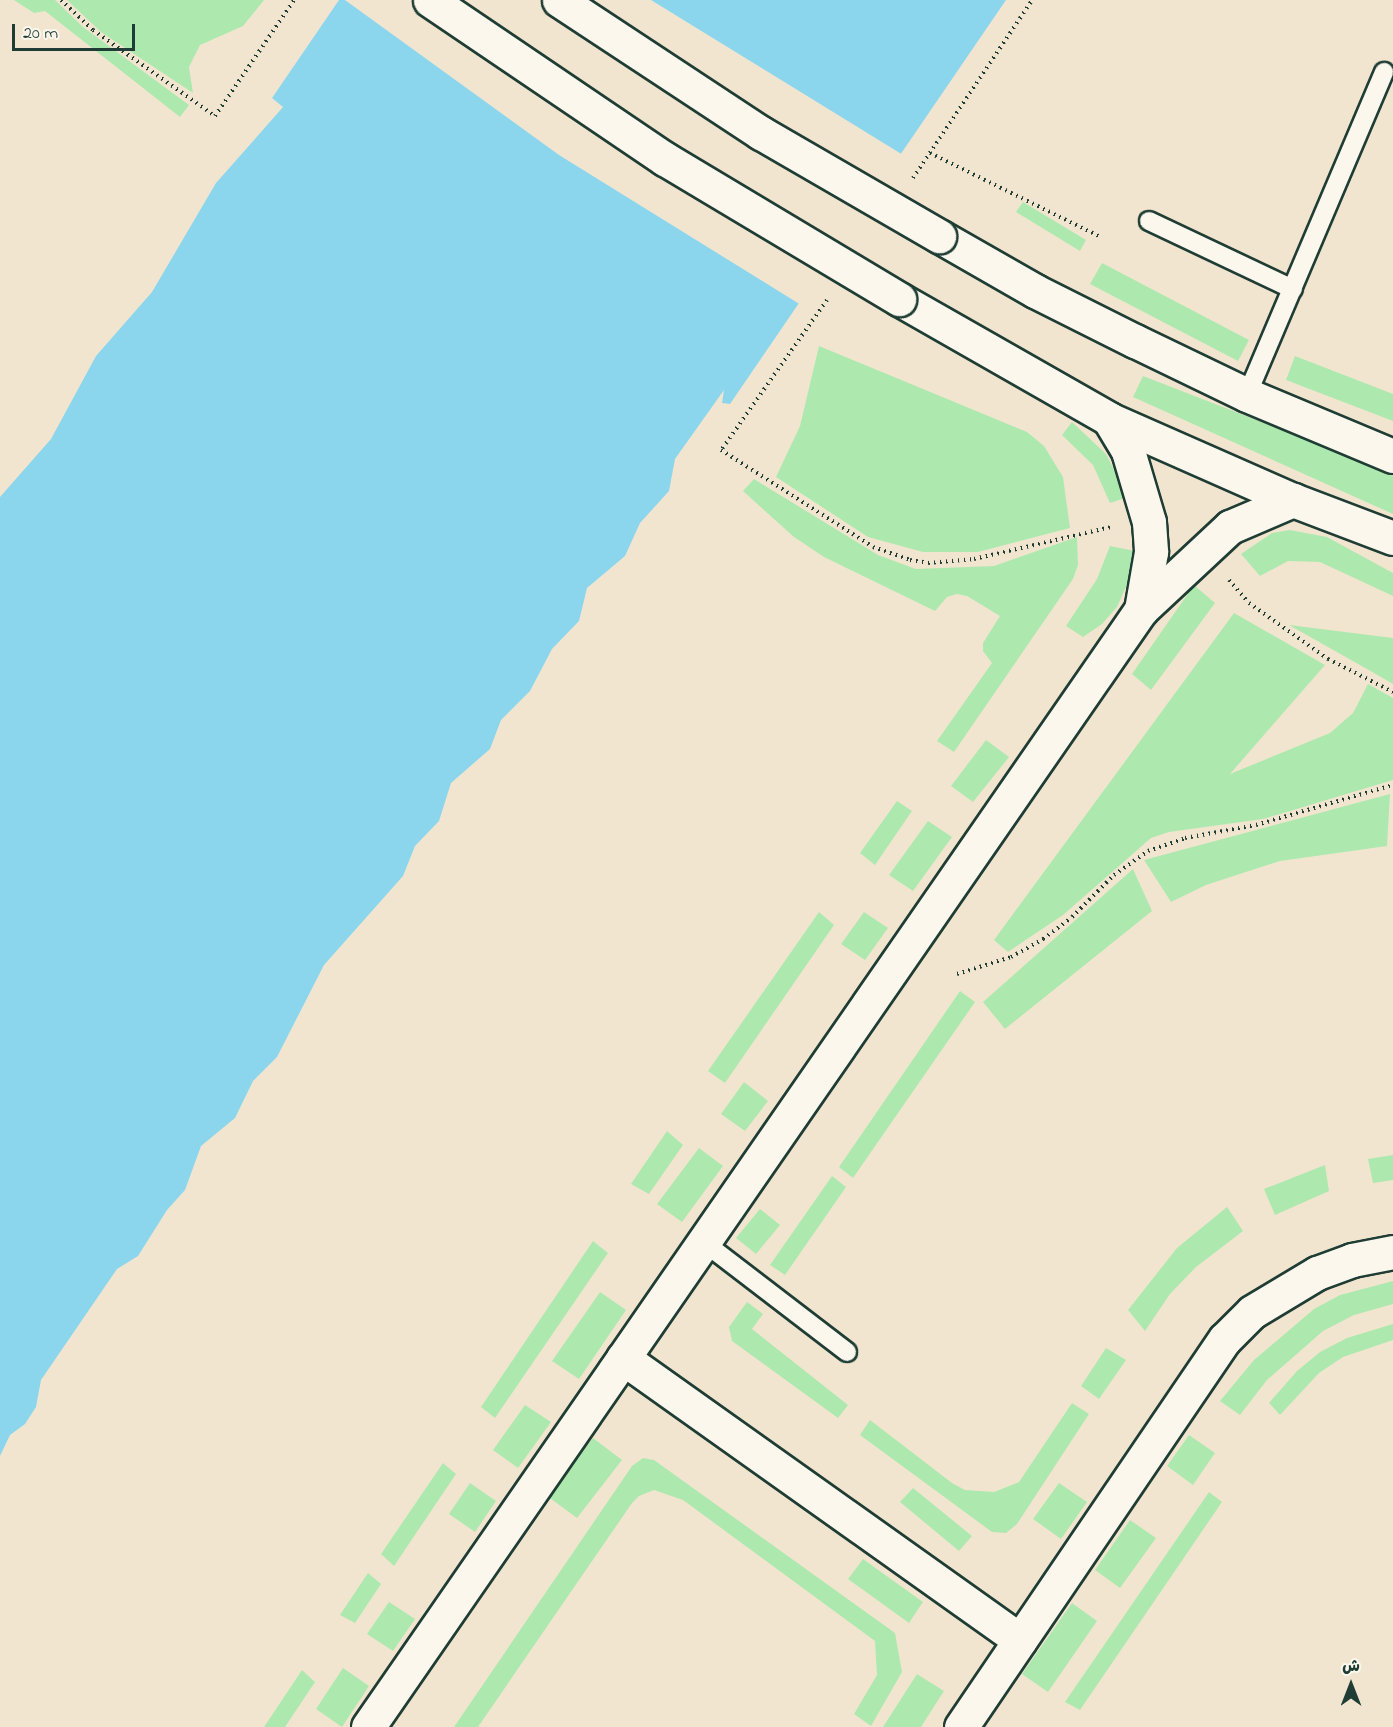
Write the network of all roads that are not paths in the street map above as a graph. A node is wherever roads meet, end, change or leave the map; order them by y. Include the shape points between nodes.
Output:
1 (430, 0) edge
2 (559, 0) edge
3 (1384, 72) dead end
4 (1149, 220) dead end
5 (1293, 289) junction
6 (1247, 395) junction
7 (1109, 419) junction
8 (1393, 456) edge
9 (1293, 500) junction
10 (1393, 538) edge
11 (1141, 610) junction
12 (705, 1243) junction
13 (1393, 1252) edge
14 (847, 1352) dead end
15 (623, 1358) junction
16 (1020, 1640) junction
17 (368, 1727) edge
18 (961, 1727) edge

1 - 7 street, bridge via 665,159
2 - 6 street, bridge via 761,133 939,236 1035,291
3 - 5 lane
4 - 5 lane
5 - 6 lane
6 - 8 street
7 - 9 street
7 - 11 street via 1128,451 1149,522 1151,552
9 - 10 street
9 - 11 street via 1230,527 1202,549
11 - 12 street
12 - 14 lane
12 - 15 street
13 - 16 street via 1352,1260 1309,1277 1252,1312 1225,1339
15 - 16 street
15 - 17 street
16 - 18 street

